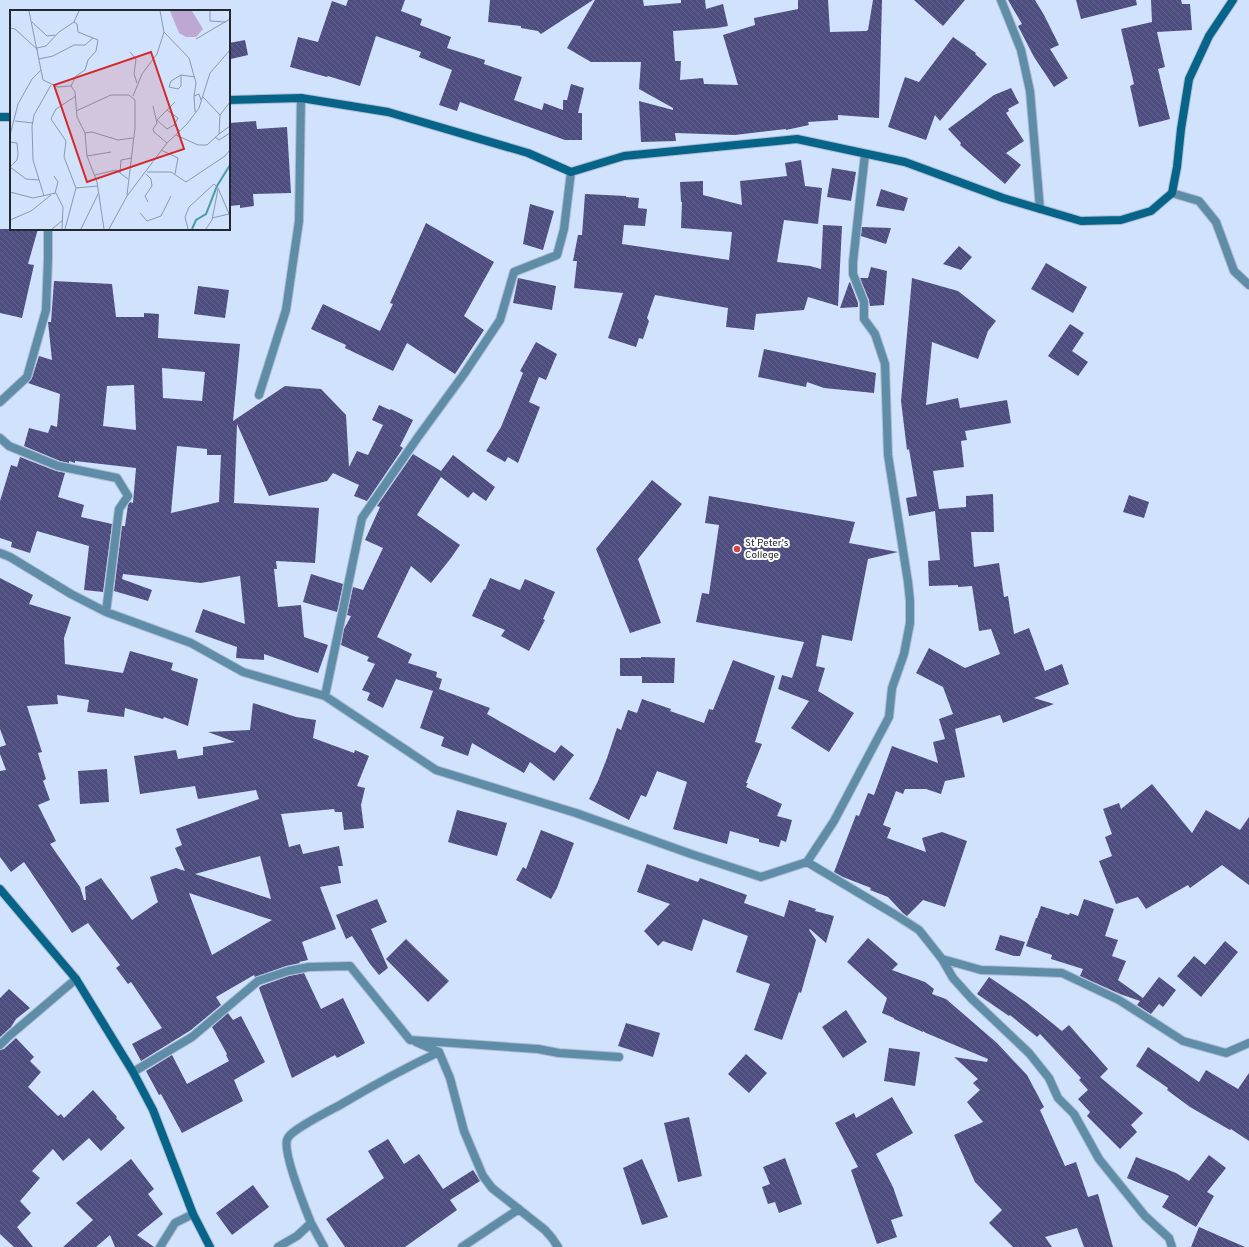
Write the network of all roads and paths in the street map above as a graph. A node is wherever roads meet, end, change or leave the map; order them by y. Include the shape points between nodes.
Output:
1 (1001, 0) edge
2 (1233, 0) edge
3 (301, 98) junction
4 (230, 100) edge
5 (865, 154) junction
6 (571, 172) junction
7 (1172, 193) junction
8 (1040, 209) junction
9 (48, 230) edge
10 (1249, 285) edge
11 (260, 395) dead end
12 (0, 402) edge
13 (0, 438) edge
14 (0, 553) edge
15 (106, 612) junction
16 (325, 696) junction
17 (807, 862) junction
18 (0, 889) edge
19 (942, 959) junction
20 (76, 979) junction
21 (410, 1040) junction
22 (1249, 1043) edge
23 (0, 1045) edge
24 (439, 1052) junction
25 (619, 1057) dead end
26 (133, 1072) junction
27 (519, 1209) junction
28 (193, 1214) junction
29 (311, 1224) junction
30 (160, 1247) edge
31 (210, 1247) edge
32 (278, 1247) edge
33 (324, 1247) edge
34 (462, 1247) edge
35 (558, 1247) edge
36 (1172, 1247) edge

1 - 8 street via 1021,50 1030,91
2 - 7 main road via 1209,36 1189,79
3 - 4 main road
3 - 6 main road via 388,112 528,153
3 - 11 street via 299,221 286,310
5 - 6 main road via 797,139 624,156
5 - 8 main road via 905,162
5 - 17 street via 853,274 864,302 864,319 875,334 885,364 888,455 908,582 910,623 904,654 892,688 889,717 834,821
6 - 16 street via 564,229 557,255 514,272 500,320 362,518
7 - 8 main road via 1151,211 1121,220 1081,221
7 - 10 street via 1199,201 1216,222 1234,271
9 - 12 street via 46,310 26,376
13 - 15 street via 9,446 58,466 117,478 128,496 119,510
14 - 15 street
15 - 16 street via 191,643 243,672
16 - 17 street via 436,770 576,813 761,877
17 - 19 street via 919,930
18 - 20 main road
19 - 22 street via 981,970 1062,973 1119,1000 1183,1041 1226,1054
19 - 36 street via 953,978 971,998 1030,1053 1049,1078 1058,1098 1074,1114 1099,1159 1145,1216 1168,1238
20 - 23 street
20 - 26 main road
21 - 24 street
21 - 25 street
21 - 26 street via 350,966 309,967 258,981 192,1037
24 - 27 street via 450,1078 464,1131 483,1176 492,1188
24 - 29 street via 331,1109 294,1131 288,1139 286,1150
26 - 28 main road via 153,1110
27 - 34 street
27 - 35 street via 545,1230
28 - 30 street via 175,1223
28 - 31 main road
29 - 32 street
29 - 33 street

